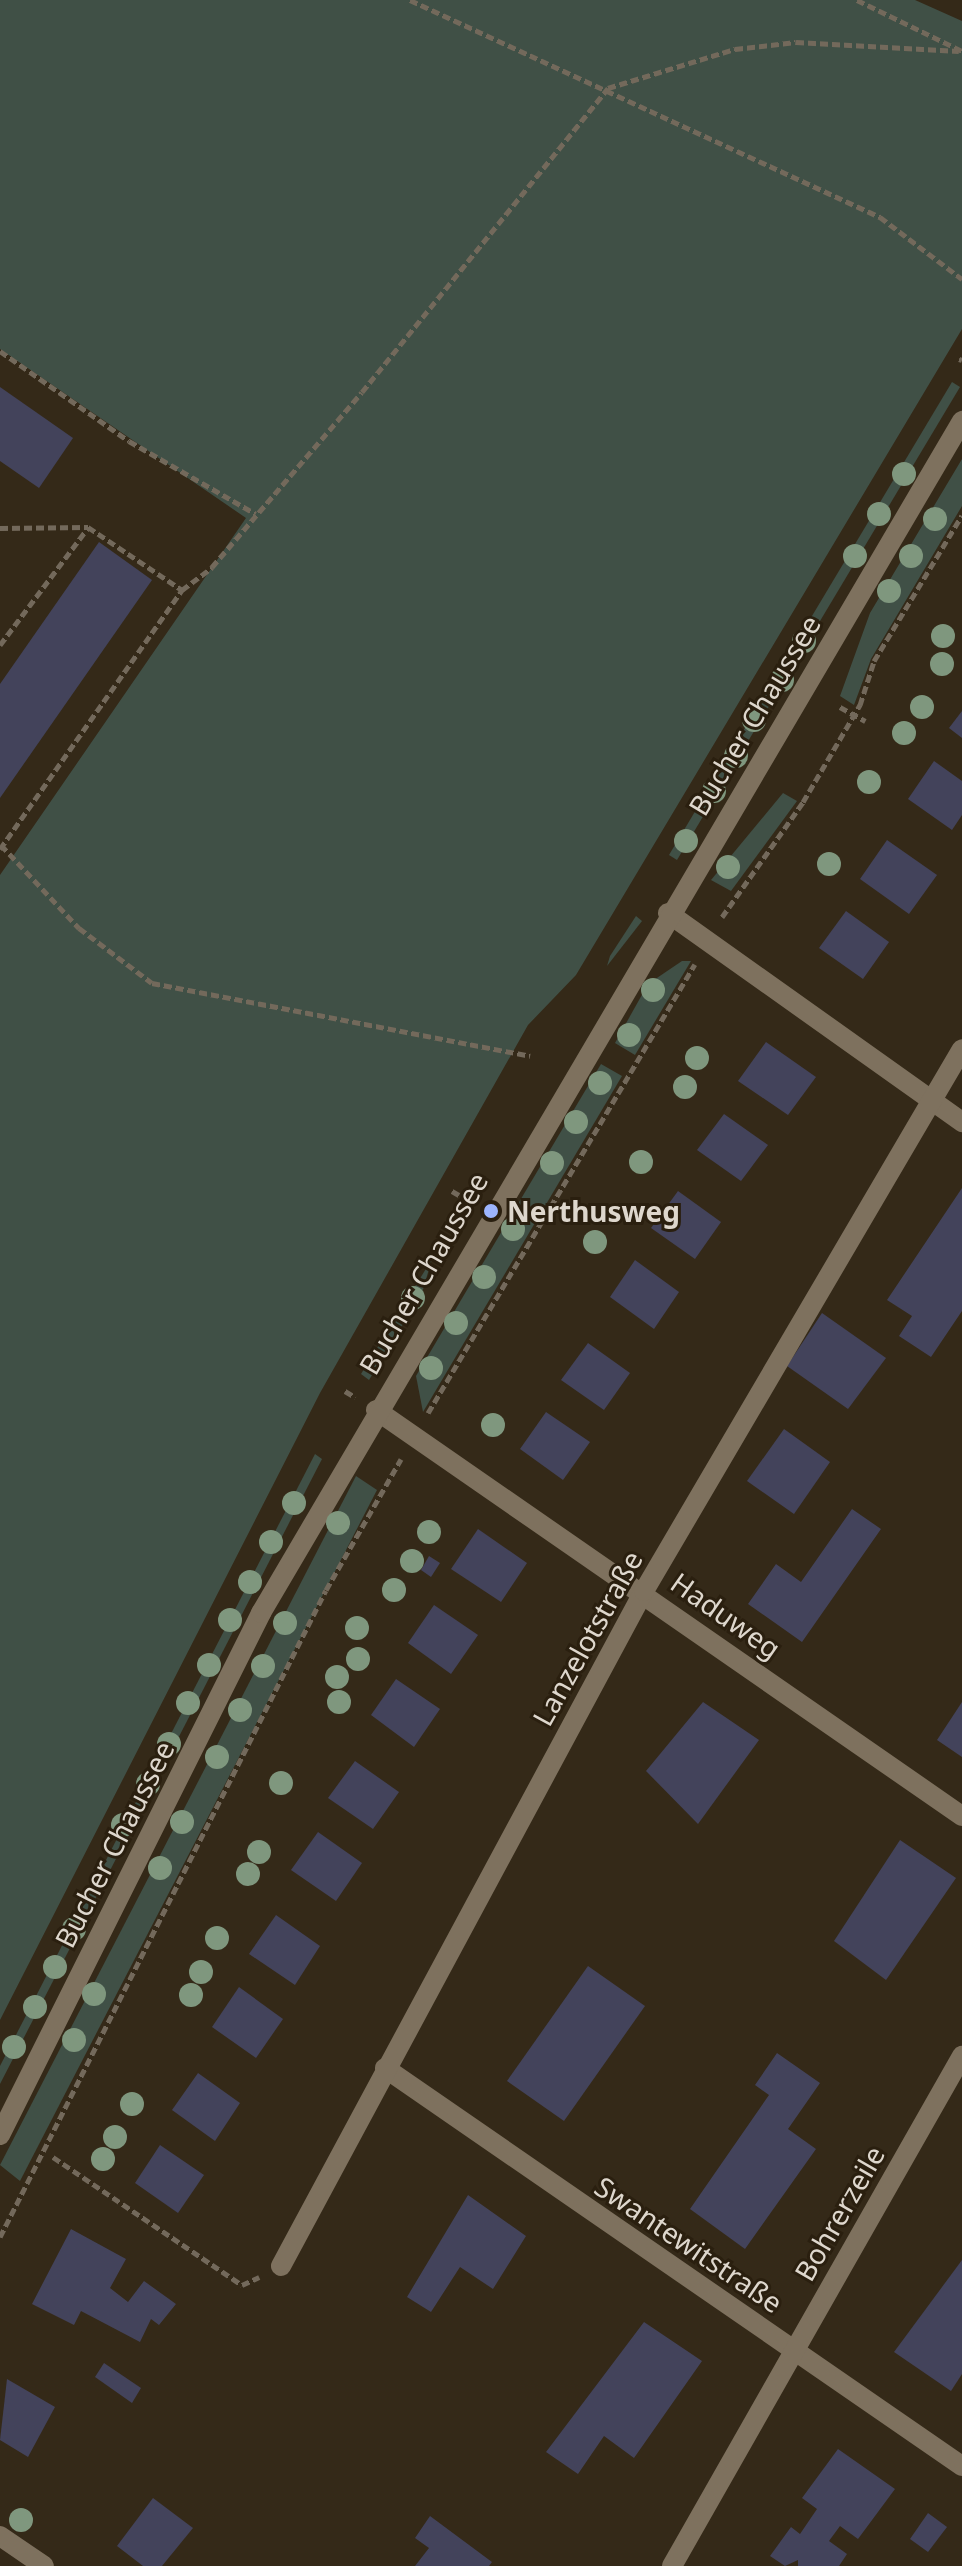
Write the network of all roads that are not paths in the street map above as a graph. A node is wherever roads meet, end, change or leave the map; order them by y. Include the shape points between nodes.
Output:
1 (962, 421) edge
2 (668, 913) junction
3 (962, 1049) edge
4 (932, 1101) junction
5 (962, 1122) edge
6 (376, 1410) junction
7 (644, 1591) junction
8 (962, 1816) edge
9 (962, 2056) edge
10 (385, 2068) junction
11 (0, 2135) edge
12 (281, 2266) road end
13 (793, 2349) junction
14 (962, 2466) edge
15 (0, 2536) edge
16 (44, 2566) edge
17 (672, 2566) edge

1 - 2 street, Bucher Chaussee
2 - 4 street
2 - 6 street, Bucher Chaussee
3 - 4 street, Lanzelotstraße
4 - 5 street
4 - 7 street, Lanzelotstraße
6 - 7 street, Haduweg
6 - 11 street, Bucher Chaussee via 261,1613
7 - 8 street, Haduweg
7 - 10 street, Lanzelotstraße
9 - 13 street, Bohrerzeile
10 - 12 street, Lanzelotstraße
10 - 13 street, Swantewitstraße
13 - 14 street, Swantewitstraße
13 - 17 street, Bohrerzeile
15 - 16 street

